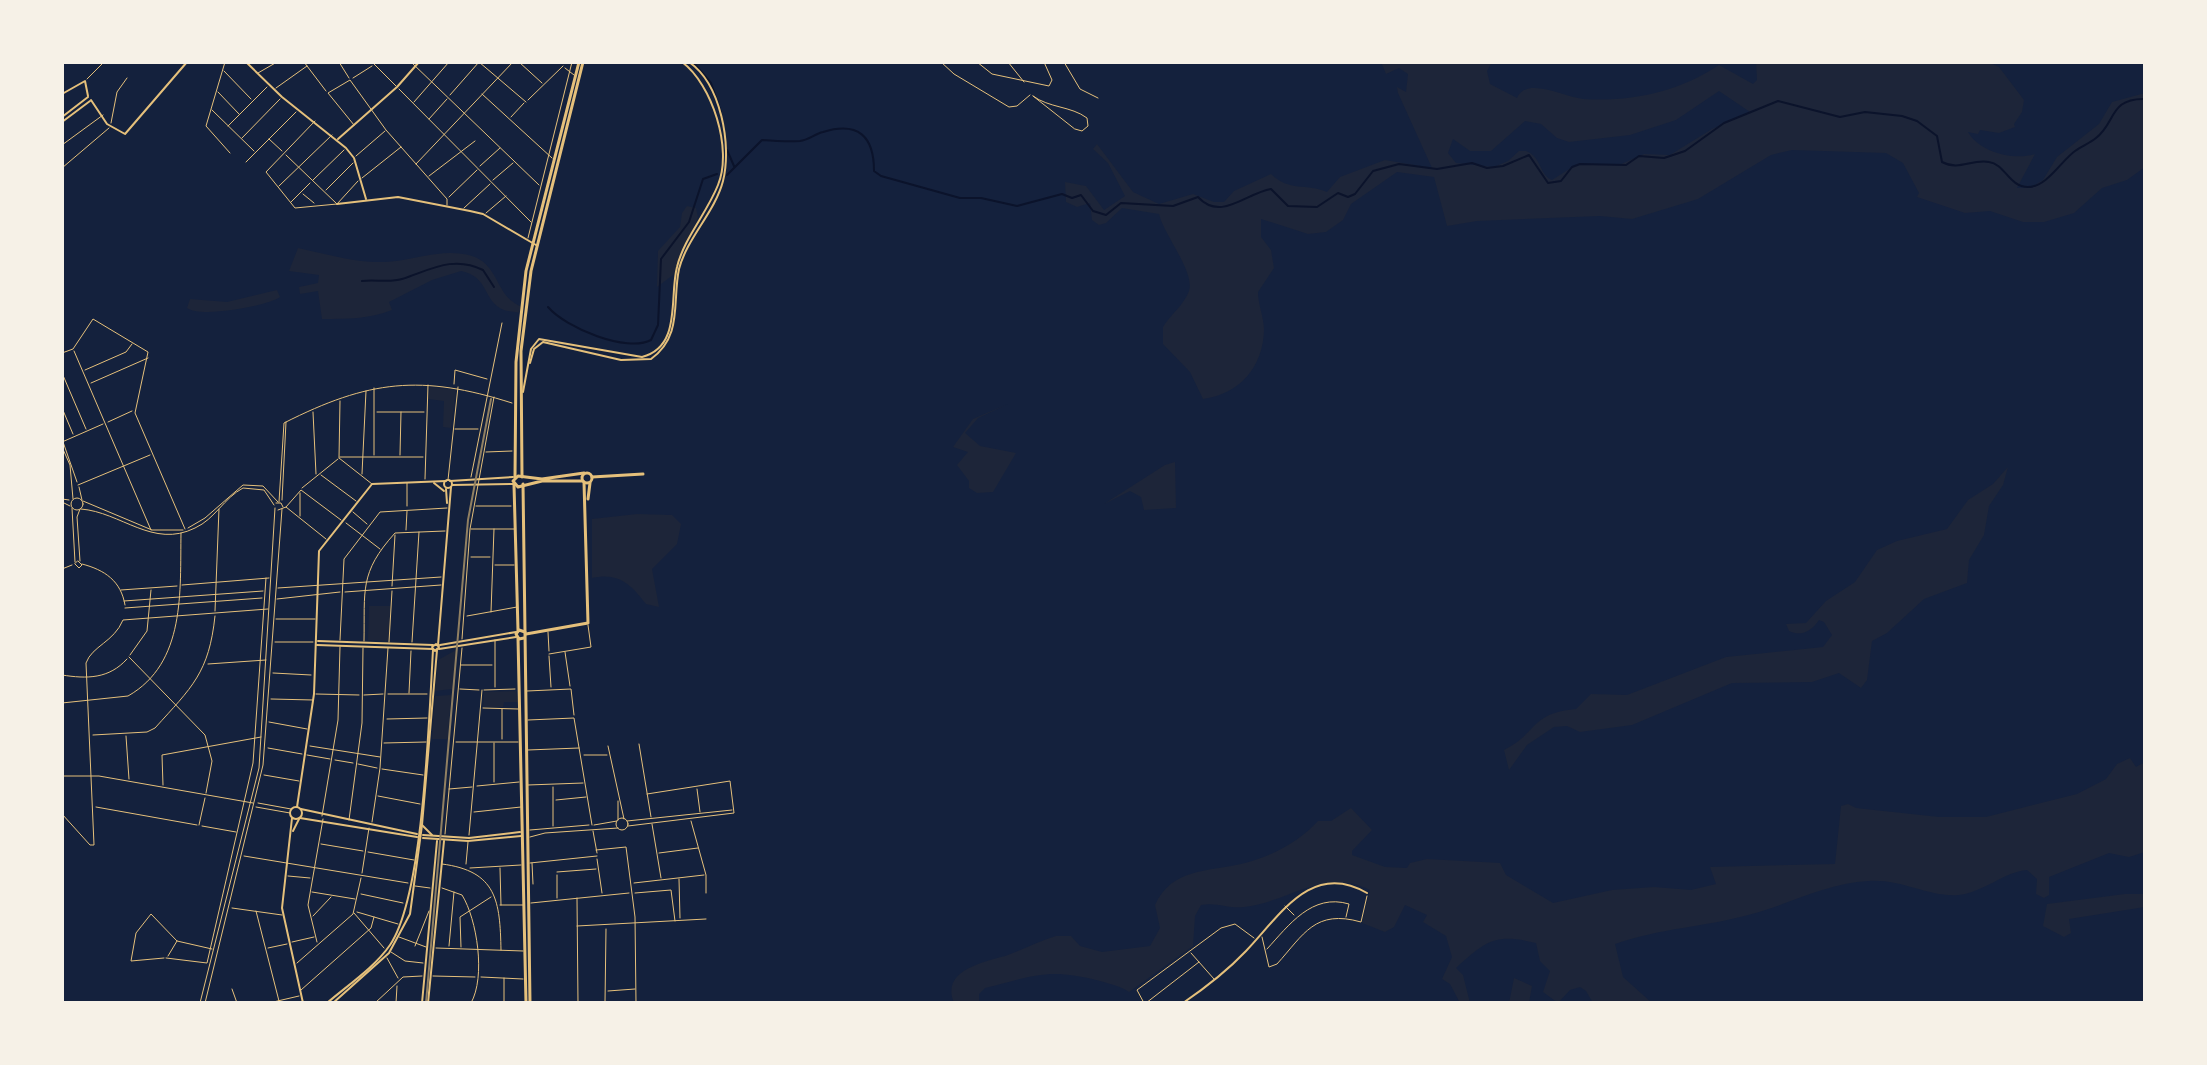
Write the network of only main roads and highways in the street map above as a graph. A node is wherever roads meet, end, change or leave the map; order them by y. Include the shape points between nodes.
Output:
1 (581, 62) edge
2 (532, 242) junction
3 (518, 404) junction
4 (584, 473) junction
5 (643, 474) dead end
6 (514, 477) junction
7 (591, 479) junction
8 (522, 480) junction
9 (584, 482) junction
10 (514, 484) junction
11 (587, 503) junction
12 (518, 631) junction
13 (525, 634) junction
14 (517, 638) junction
15 (522, 690) junction
16 (524, 784) junction
17 (522, 834) junction
18 (528, 835) junction
19 (528, 863) junction
20 (526, 904) junction
21 (528, 1003) edge

1 - 2 main road
1 - 2 main road
2 - 3 main road
3 - 6 main road
3 - 8 main road
4 - 7 main road
4 - 8 main road
4 - 9 main road
5 - 7 main road
6 - 8 main road
6 - 10 main road
7 - 9 main road
7 - 11 main road
8 - 9 main road
8 - 10 main road
8 - 13 main road
9 - 11 main road
10 - 12 main road
11 - 13 main road via 588,623
12 - 13 main road
12 - 14 main road
13 - 14 main road
13 - 15 main road
14 - 15 main road
15 - 16 main road
15 - 16 main road
16 - 17 main road
16 - 18 main road
17 - 18 main road
17 - 19 main road
18 - 19 main road
19 - 20 main road
20 - 21 main road
20 - 21 main road

